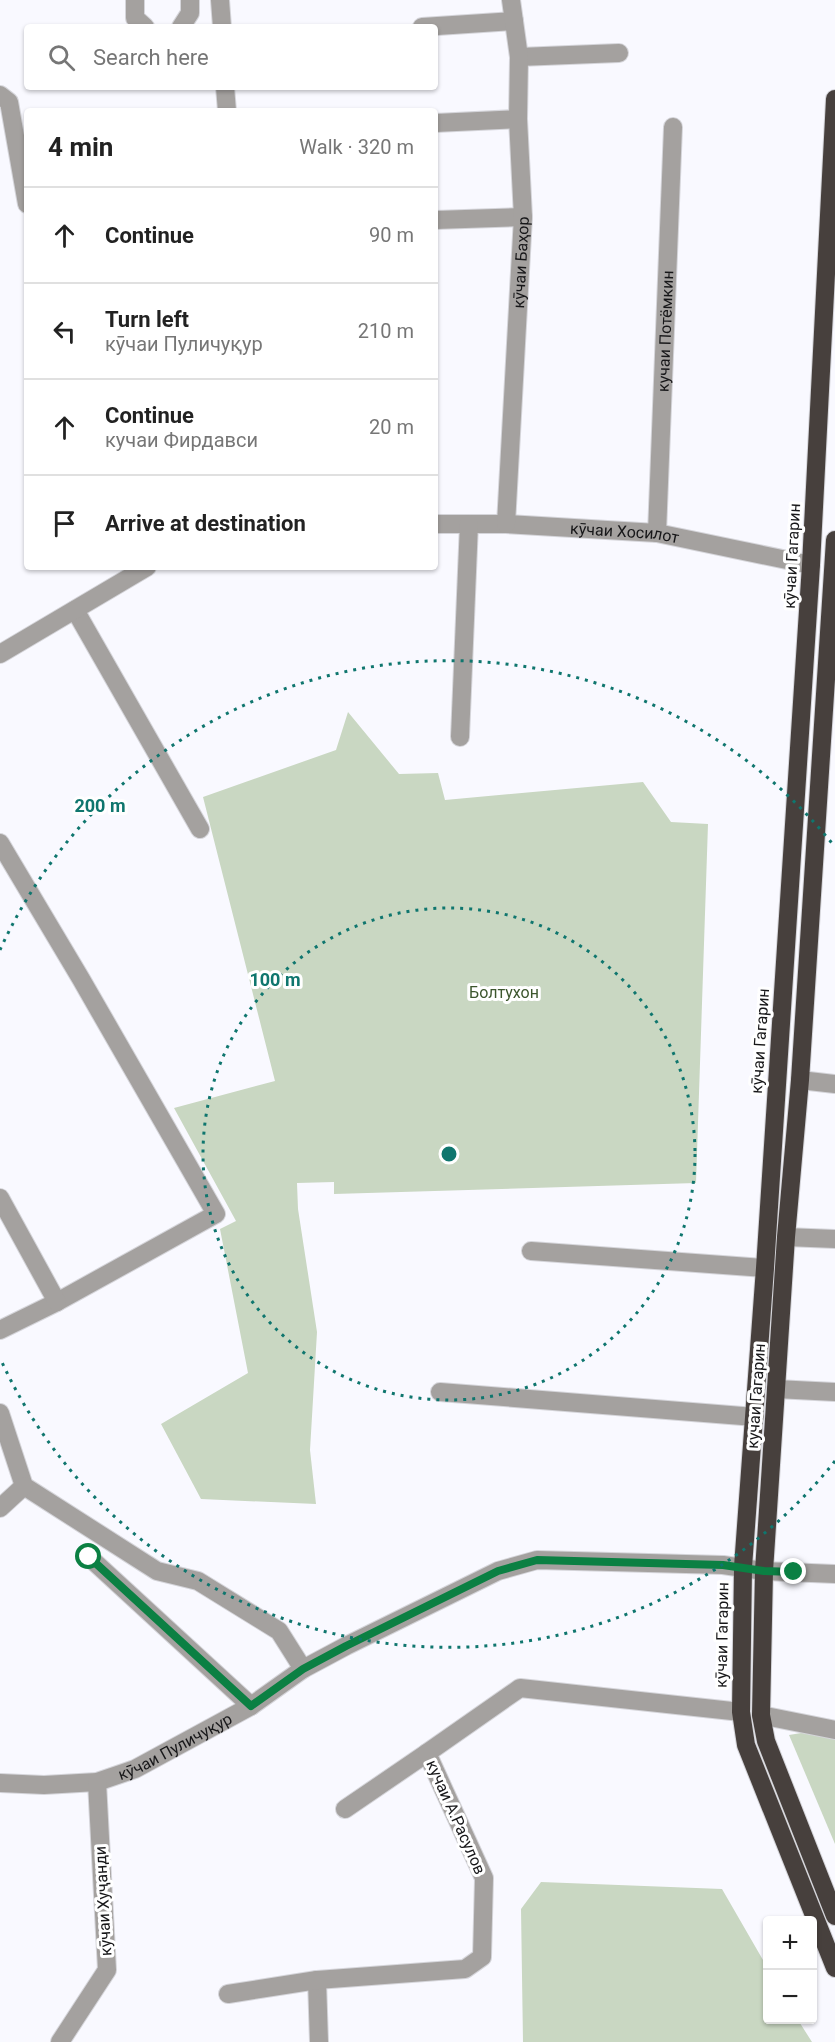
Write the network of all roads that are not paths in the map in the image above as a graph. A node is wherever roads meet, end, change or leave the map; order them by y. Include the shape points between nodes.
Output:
1 (135, 0) edge
2 (190, 0) edge
3 (220, 0) edge
4 (511, 0) edge
5 (513, 21) junction
6 (142, 24) edge
7 (183, 24) edge
8 (222, 24) edge
9 (438, 26) edge
10 (619, 53) dead end
11 (519, 57) junction
12 (225, 90) edge
13 (0, 95) edge
14 (835, 99) edge
15 (227, 108) edge
16 (518, 119) junction
17 (438, 123) edge
18 (673, 127) dead end
19 (24, 187) edge
20 (522, 217) junction
21 (438, 220) edge
22 (438, 524) edge
23 (469, 524) junction
24 (506, 524) junction
25 (657, 533) junction
26 (835, 540) edge
27 (811, 565) junction
28 (142, 570) edge
29 (75, 610) junction
30 (0, 654) edge
31 (460, 737) dead end
32 (200, 829) dead end
33 (0, 843) edge
34 (800, 1080) junction
35 (835, 1083) edge
36 (0, 1198) edge
37 (786, 1237) junction
38 (835, 1239) edge
39 (531, 1251) dead end
40 (765, 1268) junction
41 (57, 1302) junction
42 (0, 1330) edge
43 (776, 1389) junction
44 (440, 1392) dead end
45 (835, 1392) edge
46 (0, 1413) edge
47 (755, 1417) junction
48 (24, 1486) junction
49 (0, 1508) edge
50 (89, 1557) dead end
51 (743, 1568) junction
52 (764, 1571) junction
53 (835, 1574) edge
54 (303, 1669) junction
55 (251, 1706) junction
56 (741, 1712) junction
57 (761, 1715) junction
58 (835, 1730) edge
59 (428, 1753) junction
60 (97, 1782) junction
61 (0, 1783) edge
62 (345, 1809) dead end
63 (835, 1916) edge
64 (835, 1968) edge
65 (317, 1980) junction
66 (228, 1994) dead end
67 (60, 2042) edge
68 (319, 2042) edge

1 - 6 street via 135,18
2 - 7 street via 190,13
3 - 8 street
4 - 5 street, кӯчаи Баҳор
5 - 9 street
5 - 11 street, кӯчаи Баҳор
10 - 11 street
11 - 16 street, кӯчаи Баҳор
12 - 15 street
13 - 19 street via 9,102
14 - 27 highway, кӯчаи Гагарин
16 - 17 street
16 - 20 street, кӯчаи Баҳор
18 - 25 street, кучаи Потёмкин
20 - 21 street
20 - 24 street, кӯчаи Баҳор
22 - 23 street, кӯчаи Хосилот
23 - 24 street, кӯчаи Хосилот
23 - 31 street
24 - 25 street, кӯчаи Хосилот
25 - 27 street, кӯчаи Хосилот
26 - 34 highway
27 - 40 highway, кӯчаи Гагарин
28 - 29 street
29 - 30 street
29 - 32 street
33 - 41 street via 216,1214
34 - 35 street
34 - 37 highway, кучаи Гагарин
36 - 41 street
37 - 38 street
37 - 43 highway, кучаи Гагарин
39 - 40 street
40 - 47 highway, кӯчаи Гагарин
41 - 42 street
43 - 45 street
43 - 52 highway, кучаи Гагарин
44 - 47 street
46 - 48 street
47 - 51 highway, кӯчаи Гагарин
48 - 49 street
48 - 54 street via 157,1571 198,1581 279,1631
50 - 55 street
51 - 52 street, кӯчаи Пуличуқур
51 - 54 street, кӯчаи Пуличуқур via 537,1560 498,1571
51 - 56 highway, кӯчаи Гагарин
52 - 53 street, кӯчаи Пуличуқур
52 - 57 highway, кучаи Гагарин
54 - 55 street, кӯчаи Пуличуқур
55 - 60 street, кӯчаи Пуличуқур via 135,1769
56 - 59 street, кучаи А.Расулов via 520,1688
56 - 64 highway, кӯчаи Гагарин via 746,1745
57 - 58 street
57 - 63 highway via 766,1741
59 - 62 street
59 - 65 street, кучаи А.Расулов via 484,1878 482,1957 465,1969
60 - 61 street, кӯчаи Пуличуқур
60 - 67 street, кӯчаи Хуҷанди via 107,1970
65 - 66 street, кучаи А.Расулов
65 - 68 street

